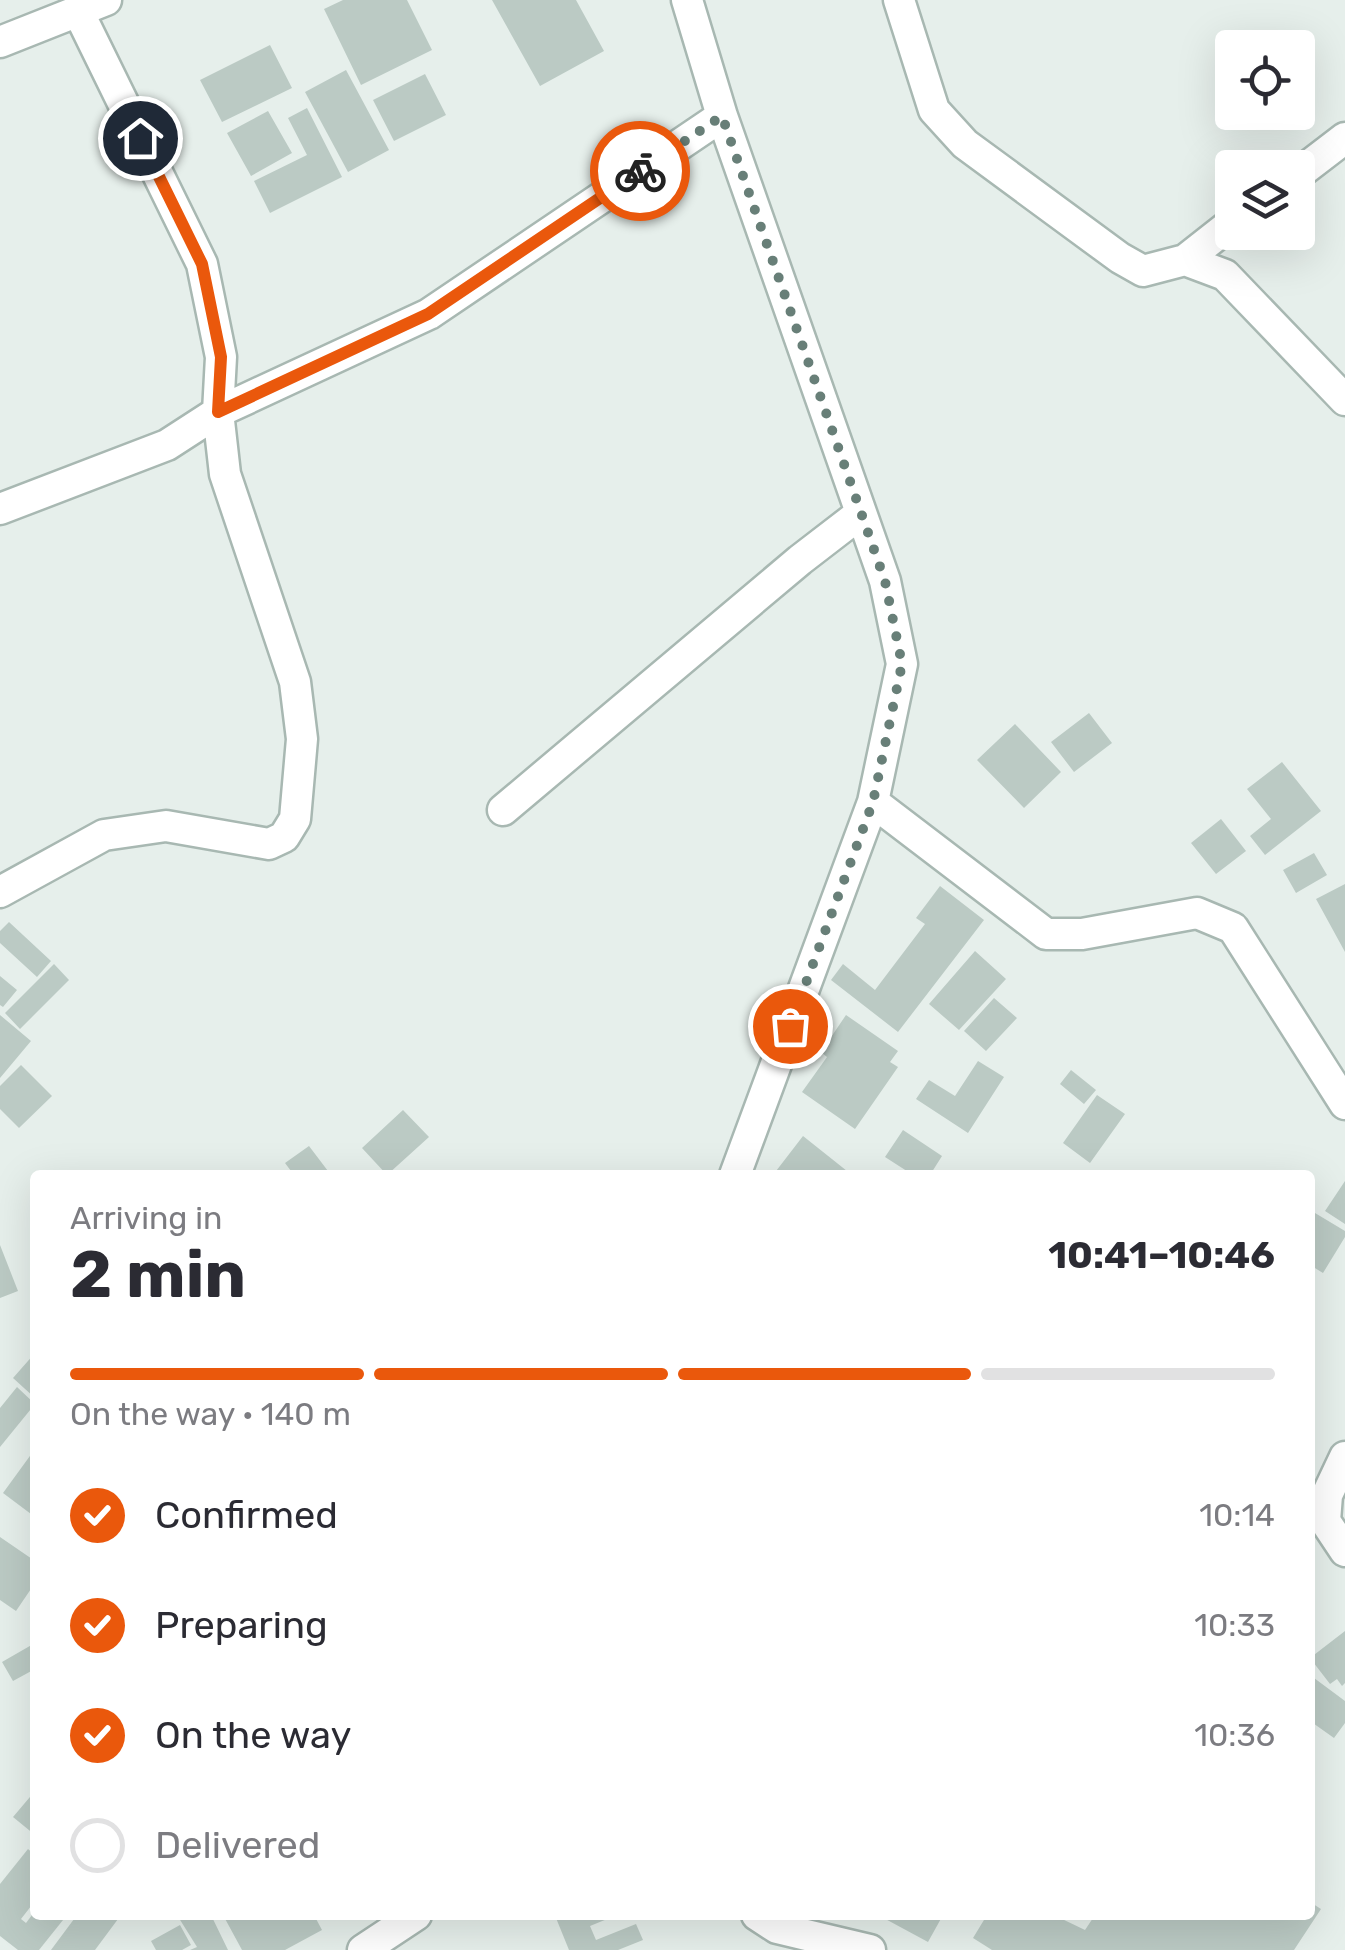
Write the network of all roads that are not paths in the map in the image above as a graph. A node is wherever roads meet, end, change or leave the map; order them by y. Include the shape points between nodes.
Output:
1 (687, 0) edge
2 (899, 0) edge
3 (92, 6) edge
4 (0, 42) edge
5 (722, 116) junction
6 (1345, 138) edge
7 (1315, 161) edge
8 (1215, 237) edge
9 (1185, 260) junction
10 (1345, 400) edge
11 (218, 412) junction
12 (0, 509) edge
13 (861, 513) junction
14 (873, 802) junction
15 (503, 810) dead end
16 (0, 892) edge
17 (1345, 1104) edge
18 (737, 1170) edge
19 (1345, 1458) edge
20 (1345, 1552) edge
21 (408, 1920) edge
22 (765, 1920) edge
23 (363, 1950) edge
24 (870, 1950) edge

1 - 5 street
2 - 9 street via 934,110 965,144 1143,271
3 - 4 street
3 - 11 street via 202,264 221,357
5 - 11 street via 428,314
5 - 13 street
6 - 7 street
8 - 9 street
9 - 10 street via 1225,274
11 - 12 street via 166,444
11 - 16 street via 226,474 296,682 302,740 295,818 284,837 269,844 166,826 104,835
13 - 14 street via 885,581 902,664
13 - 15 street
14 - 17 street via 1046,934 1196,913 1233,928
14 - 18 street
19 - 20 street via 1326,1495 1326,1521
21 - 23 street
22 - 24 street

